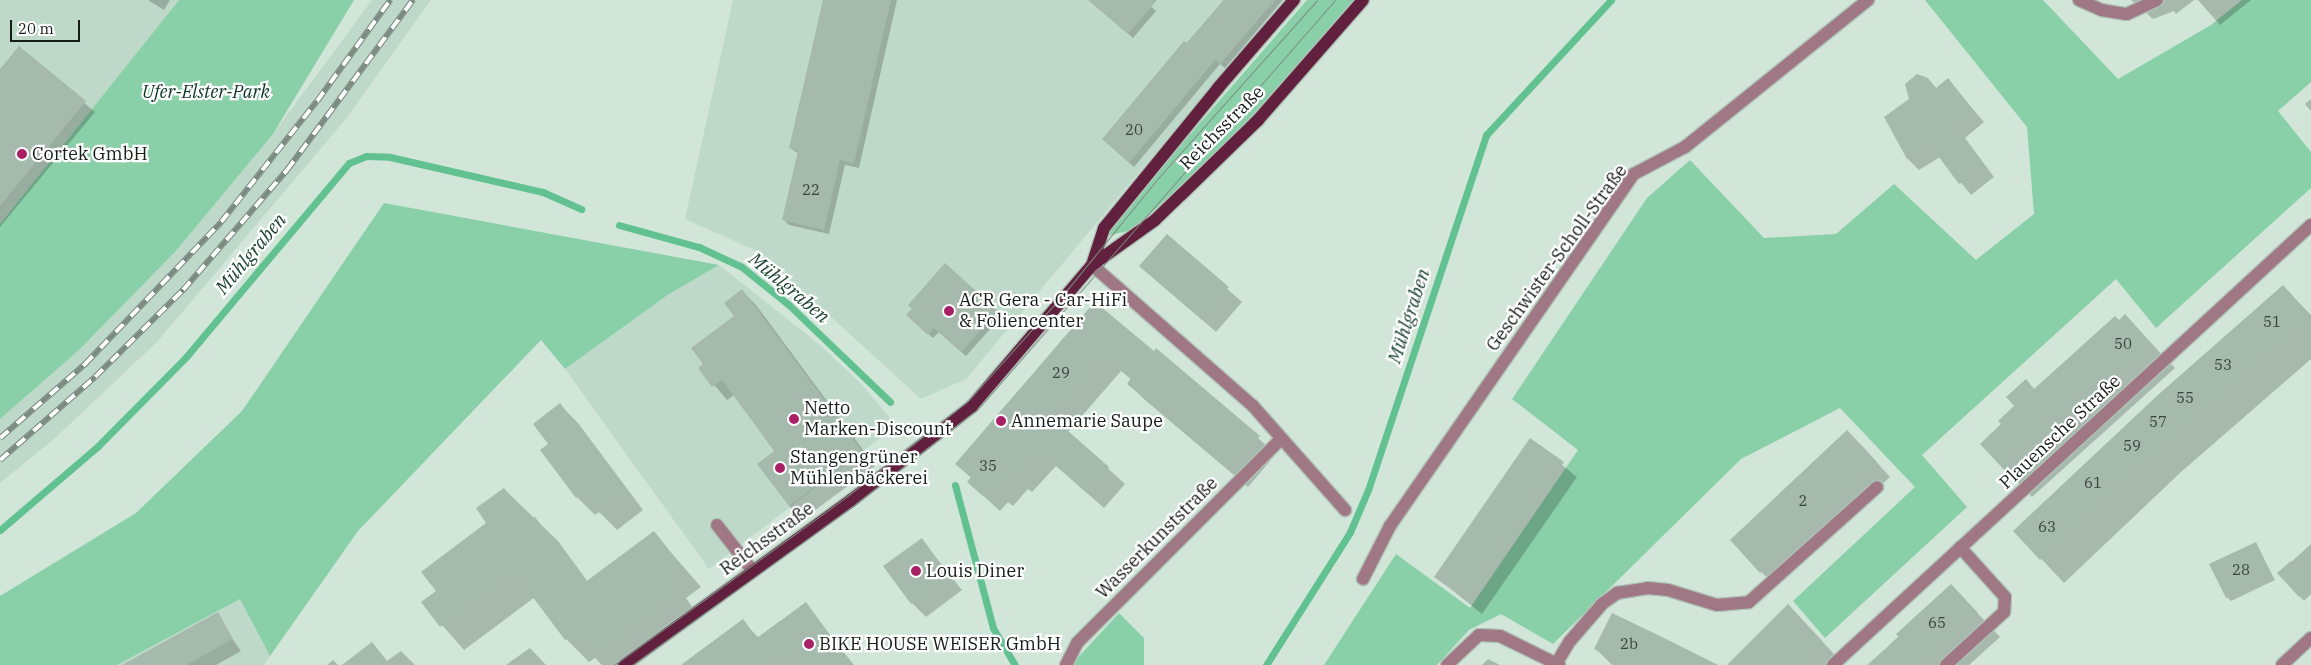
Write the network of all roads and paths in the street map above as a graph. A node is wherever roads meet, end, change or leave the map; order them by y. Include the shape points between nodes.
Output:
1 (1294, 0) edge
2 (1363, 0) edge
3 (1868, 0) edge
4 (2079, 0) edge
5 (2157, 0) edge
6 (2311, 225) edge
7 (1092, 264) junction
8 (1280, 440) junction
9 (1877, 487) dead end
10 (1346, 510) dead end
11 (716, 525) dead end
12 (1960, 547) junction
13 (753, 571) junction
14 (1363, 579) dead end
15 (2311, 638) edge
16 (1558, 664) edge
17 (624, 665) edge
18 (1066, 665) edge
19 (1447, 665) edge
20 (1833, 665) edge
21 (1946, 665) edge
22 (2282, 665) edge

1 - 7 main road, Reichsstraße via 1104,228
2 - 7 main road, Reichsstraße via 1258,120 1203,174 1155,220
3 - 14 street, Geschwister-Scholl-Straße via 1685,147 1634,174 1390,526
4 - 5 street via 2101,10 2127,14
6 - 12 street, Plauensche Straße
7 - 8 street via 1253,406
7 - 13 main road, Reichsstraße via 972,406
8 - 10 street
8 - 18 street, Wasserkunststraße via 1076,643
9 - 16 street via 1749,602 1717,605 1668,590 1648,588 1617,593 1602,604 1570,641
11 - 13 street
12 - 20 street, Plauensche Straße
12 - 21 street via 2005,597 2004,612
13 - 17 main road, Reichsstraße
15 - 22 street
16 - 19 street via 1500,636 1479,635

